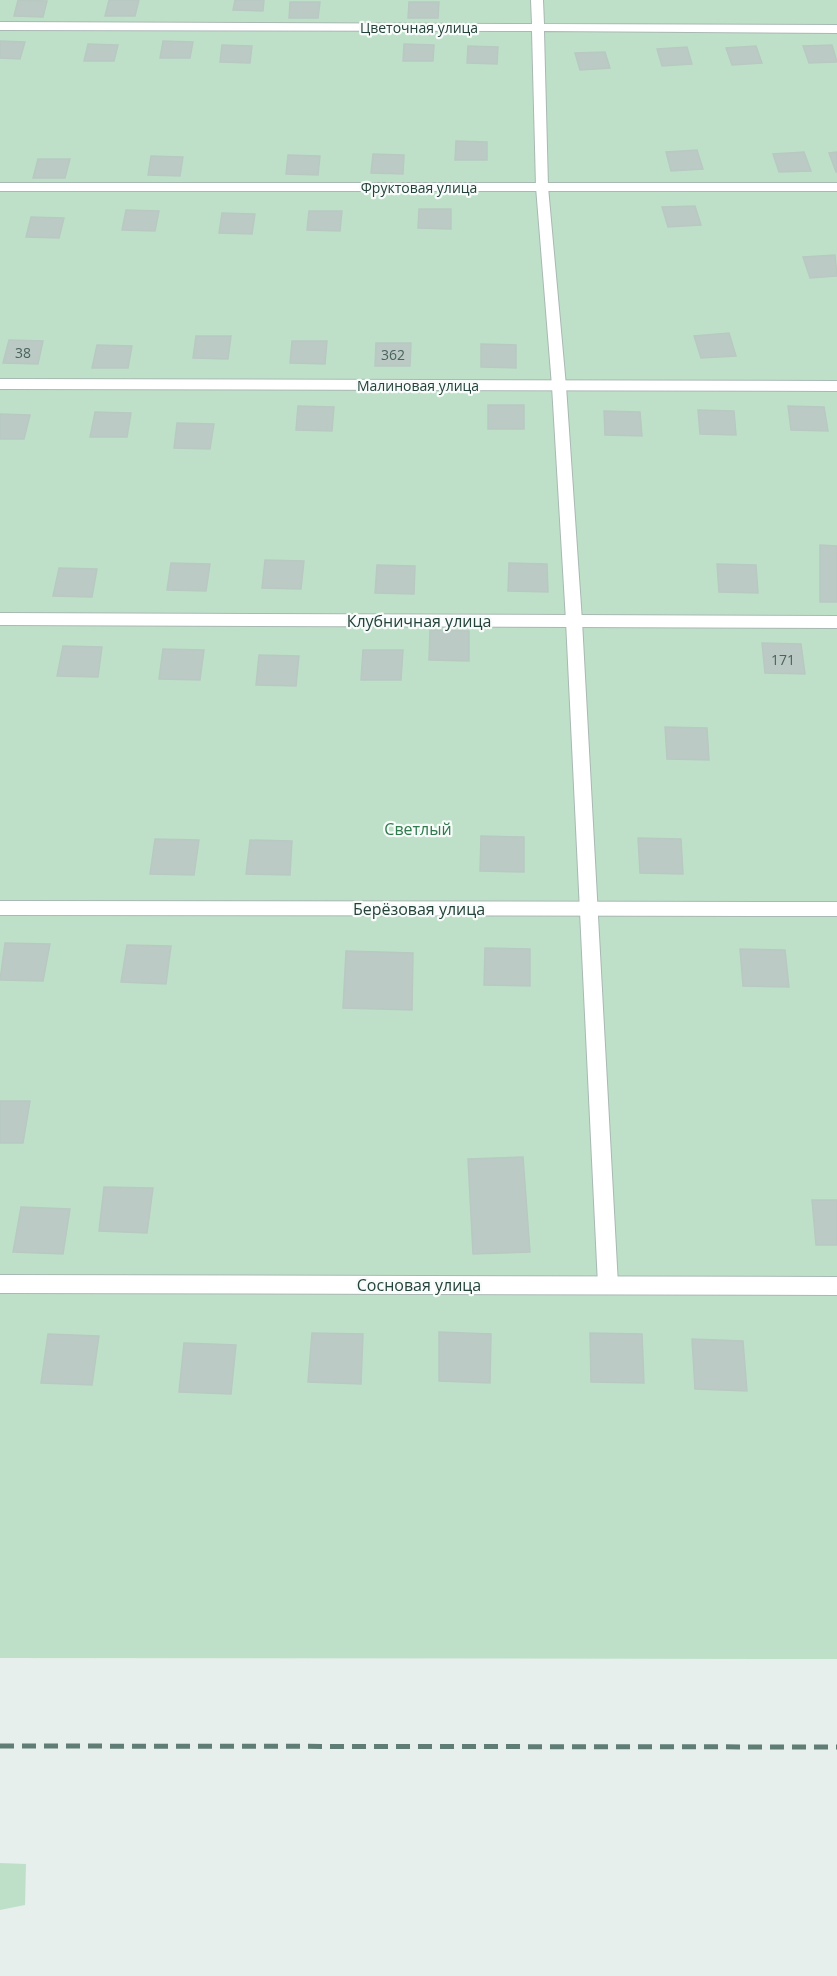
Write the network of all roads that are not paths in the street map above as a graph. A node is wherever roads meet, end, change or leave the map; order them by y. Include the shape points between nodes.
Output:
1 (537, 0) edge
2 (0, 26) edge
3 (537, 27) junction
4 (837, 29) edge
5 (0, 187) edge
6 (542, 187) junction
7 (837, 187) edge
8 (0, 384) edge
9 (559, 386) junction
10 (837, 386) edge
11 (0, 620) edge
12 (574, 621) junction
13 (837, 622) edge
14 (0, 908) edge
15 (587, 909) junction
16 (837, 909) edge
17 (0, 1284) edge
18 (608, 1285) junction
19 (837, 1286) edge

1 - 3 street
2 - 3 street, Цветочная улица
3 - 4 street, Цветочная улица
3 - 6 street
5 - 6 street, Фруктовая улица
6 - 7 street, Фруктовая улица
6 - 9 street
8 - 9 street, Малиновая улица
9 - 10 street, Малиновая улица
9 - 12 street
11 - 12 street, Клубничная улица
12 - 13 street, Клубничная улица
12 - 15 street
14 - 15 street, Берёзовая улица
15 - 16 street, Берёзовая улица
15 - 18 street
17 - 18 street, Сосновая улица
18 - 19 street, Сосновая улица

